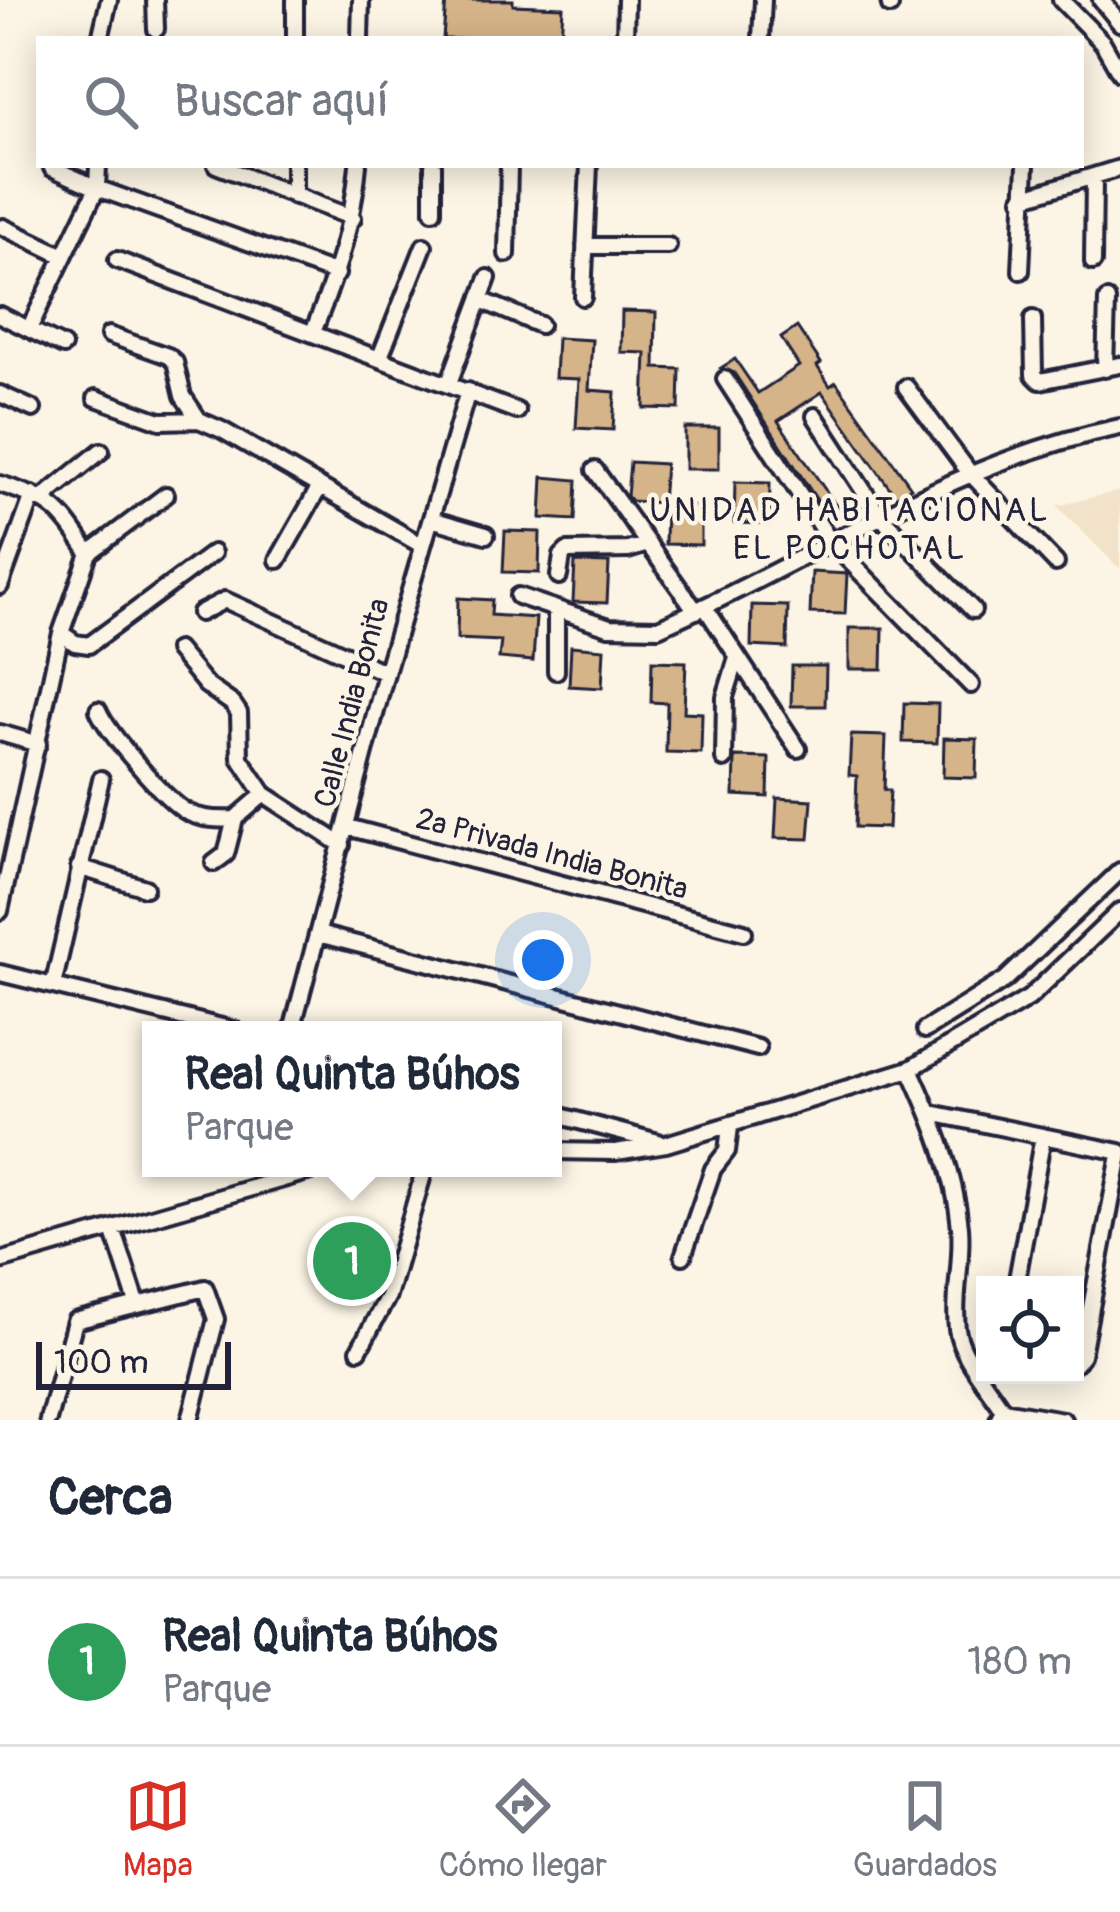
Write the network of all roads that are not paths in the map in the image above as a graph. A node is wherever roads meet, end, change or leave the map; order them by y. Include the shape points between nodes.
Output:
1 (109, 0) edge
2 (155, 0) edge
3 (295, 0) edge
4 (361, 0) edge
5 (626, 0) edge
6 (763, 0) edge
7 (1061, 0) edge
8 (1101, 0) edge
9 (1120, 23) edge
10 (156, 29) dead end
11 (101, 36) edge
12 (295, 36) edge
13 (360, 36) edge
14 (625, 36) edge
15 (761, 36) edge
16 (1120, 73) edge
17 (52, 168) dead end
18 (98, 168) edge
19 (224, 168) edge
20 (294, 168) edge
21 (358, 168) edge
22 (433, 168) edge
23 (509, 168) edge
24 (589, 168) edge
25 (1026, 168) edge
26 (1120, 169) edge
27 (1094, 177) junction
28 (97, 188) junction
29 (294, 196) junction
30 (1022, 198) junction
31 (433, 211) dead end
32 (353, 218) junction
33 (3, 227) edge
34 (424, 246) dead end
35 (585, 246) junction
36 (668, 246) dead end
37 (507, 254) dead end
38 (64, 256) junction
39 (117, 260) dead end
40 (1093, 262) dead end
41 (1021, 271) dead end
42 (337, 274) junction
43 (488, 278) dead end
44 (583, 297) dead end
45 (481, 300) junction
46 (1107, 300) dead end
47 (0, 315) edge
48 (1034, 319) dead end
49 (540, 325) dead end
50 (28, 329) junction
51 (313, 332) junction
52 (109, 335) dead end
53 (63, 346) dead end
54 (380, 357) junction
55 (1113, 367) edge
56 (725, 379) dead end
57 (449, 383) junction
58 (906, 387) dead end
59 (468, 391) junction
60 (0, 394) edge
61 (96, 398) dead end
62 (33, 409) dead end
63 (517, 411) dead end
64 (815, 416) dead end
65 (199, 420) junction
66 (1120, 428) edge
67 (101, 451) dead end
68 (595, 470) dead end
69 (969, 472) junction
70 (0, 484) edge
71 (319, 488) junction
72 (166, 495) dead end
73 (38, 497) junction
74 (880, 516) junction
75 (431, 519) junction
76 (486, 535) dead end
77 (830, 542) junction
78 (648, 544) junction
79 (423, 546) junction
80 (89, 553) junction
81 (213, 553) dead end
82 (278, 560) dead end
83 (1057, 563) dead end
84 (560, 576) dead end
85 (0, 586) edge
86 (518, 596) dead end
87 (556, 609) junction
88 (701, 609) junction
89 (974, 610) dead end
90 (200, 614) dead end
91 (61, 633) junction
92 (177, 650) dead end
93 (737, 658) junction
94 (556, 671) dead end
95 (386, 673) junction
96 (971, 685) dead end
97 (98, 710) dead end
98 (0, 734) edge
99 (38, 744) junction
100 (798, 749) dead end
101 (724, 759) dead end
102 (101, 779) dead end
103 (264, 794) junction
104 (235, 819) junction
105 (347, 827) junction
106 (342, 845) junction
107 (7, 851) edge
108 (214, 863) dead end
109 (79, 867) junction
110 (1120, 871) edge
111 (146, 888) dead end
112 (0, 911) edge
113 (1117, 920) edge
114 (744, 932) dead end
115 (318, 934) junction
116 (1039, 951) junction
117 (1060, 973) junction
118 (0, 974) edge
119 (52, 986) junction
120 (197, 1021) edge
121 (294, 1021) edge
122 (925, 1030) dead end
123 (758, 1048) dead end
124 (910, 1069) junction
125 (931, 1113) junction
126 (562, 1116) edge
127 (730, 1127) junction
128 (1042, 1136) junction
129 (665, 1144) junction
130 (562, 1151) edge
131 (1120, 1153) edge
132 (251, 1177) edge
133 (291, 1177) edge
134 (422, 1177) edge
135 (247, 1190) junction
136 (113, 1229) junction
137 (683, 1256) dead end
138 (0, 1261) edge
139 (1018, 1276) edge
140 (137, 1303) junction
141 (1084, 1344) edge
142 (359, 1349) dead end
143 (1001, 1415) edge
144 (48, 1420) edge
145 (190, 1420) edge
146 (1063, 1420) edge

1 - 11 street
2 - 10 street
3 - 12 street
4 - 13 street
5 - 14 street
6 - 15 street
7 - 16 street
8 - 9 street
17 - 28 street
18 - 28 street
19 - 29 street
20 - 29 street
21 - 32 street
22 - 31 street
23 - 37 street
24 - 35 street
25 - 30 street
26 - 27 street
27 - 30 street
27 - 40 street
28 - 38 street
28 - 42 street
29 - 32 street
30 - 41 street
32 - 42 street
33 - 38 street
34 - 54 street
35 - 36 street
35 - 44 street
38 - 50 street
39 - 51 street
42 - 51 street
43 - 45 street
45 - 49 street
45 - 57 street
46 - 55 street
47 - 50 street
48 - 55 street via 1040,381
50 - 53 street
51 - 54 street
52 - 65 street via 175,362 182,396
54 - 57 street
56 - 77 street
57 - 59 street
58 - 69 street
59 - 63 street
59 - 75 street, Calle India Bonita
60 - 62 street
61 - 65 street via 160,421
64 - 74 street
65 - 71 street
66 - 69 street
67 - 73 street
68 - 78 street
69 - 74 street
69 - 83 street
70 - 73 street
71 - 79 street
71 - 82 street
72 - 80 street
73 - 80 street via 61,511
73 - 85 street
74 - 77 street
74 - 89 street
75 - 76 street
75 - 79 street, Calle India Bonita
77 - 88 street
77 - 96 street
78 - 84 street via 567,551
78 - 88 street
79 - 95 street, Calle India Bonita
80 - 91 street
81 - 91 street via 89,645
86 - 87 street
87 - 88 street via 609,627 658,628
87 - 94 street
88 - 93 street
90 - 95 street via 225,600
91 - 99 street
92 - 103 street via 239,713 240,758
93 - 100 street
93 - 101 street via 725,698
95 - 105 street, Calle India Bonita
97 - 104 street via 106,729 184,811
98 - 99 street
99 - 107 street
102 - 109 street
103 - 104 street
103 - 106 street
104 - 108 street via 226,854
105 - 106 street, Calle India Bonita
105 - 114 street, 2a Privada India Bonita
106 - 115 street, Calle India Bonita
107 - 112 street
109 - 111 street
109 - 119 street
110 - 116 street
113 - 117 street
115 - 121 street, Calle India Bonita
115 - 123 street
116 - 117 street
116 - 122 street
117 - 124 street
118 - 119 street
119 - 120 street
124 - 125 street
124 - 127 street
125 - 128 street
125 - 143 street via 960,1226 957,1331
126 - 129 street
127 - 129 street
127 - 137 street
128 - 131 street
128 - 139 street
129 - 130 street
131 - 141 street
132 - 135 street
133 - 135 street
134 - 142 street via 388,1295
135 - 136 street
136 - 138 street
136 - 140 street
140 - 144 street via 75,1321
140 - 145 street via 205,1288 212,1303 216,1319
143 - 146 street

